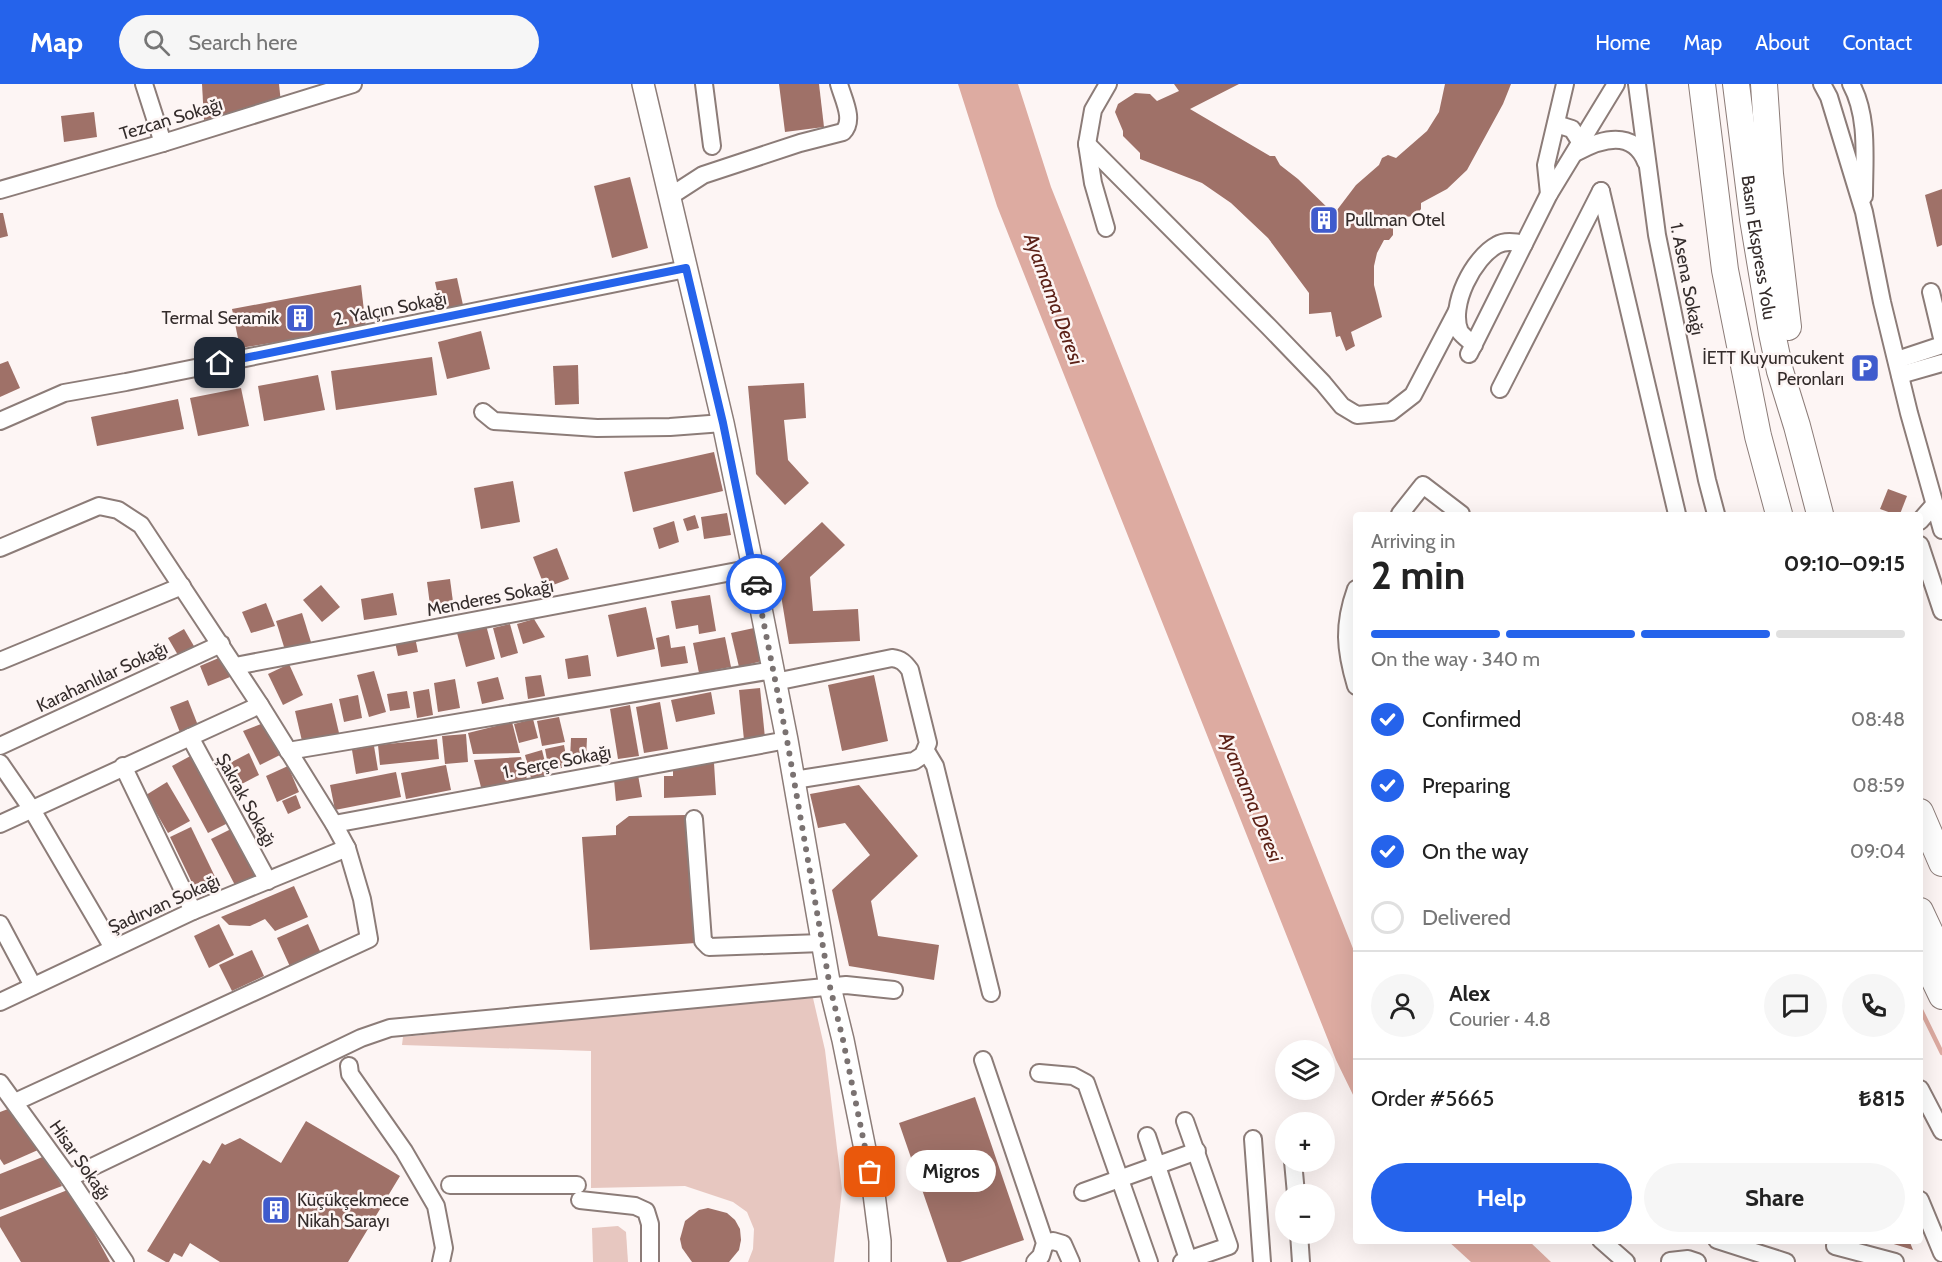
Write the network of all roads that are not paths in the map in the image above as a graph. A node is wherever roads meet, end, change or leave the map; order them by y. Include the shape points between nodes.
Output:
1 (144, 84) edge
2 (353, 84) edge
3 (643, 84) edge
4 (704, 84) edge
5 (839, 84) edge
6 (1108, 84) edge
7 (1565, 84) edge
8 (1616, 84) edge
9 (1637, 84) edge
10 (1689, 84) edge
11 (1702, 84) edge
12 (1736, 84) edge
13 (1764, 84) edge
14 (1822, 84) edge
15 (1853, 87) edge
16 (1556, 124) junction
17 (163, 143) junction
18 (1088, 144) junction
19 (712, 146) dead end
20 (1578, 148) junction
21 (1649, 172) junction
22 (0, 190) edge
23 (1549, 194) junction
24 (669, 197) junction
25 (1864, 212) junction
26 (1106, 228) dead end
27 (1524, 244) junction
28 (686, 268) junction
29 (1725, 270) junction
30 (1931, 292) dead end
31 (1457, 311) junction
32 (1942, 338) edge
33 (1942, 345) edge
34 (1942, 363) edge
35 (1898, 367) junction
36 (1500, 389) dead end
37 (483, 412) dead end
38 (0, 421) edge
39 (723, 423) junction
40 (1797, 426) junction
41 (1934, 505) junction
42 (1402, 512) edge
43 (1458, 512) edge
44 (1677, 512) edge
45 (1715, 512) edge
46 (1778, 512) edge
47 (1819, 512) edge
48 (1923, 518) edge
49 (1942, 530) edge
50 (0, 548) edge
51 (1923, 554) edge
52 (753, 568) junction
53 (182, 586) junction
54 (1353, 600) edge
55 (1942, 611) edge
56 (221, 645) junction
57 (0, 661) edge
58 (235, 666) junction
59 (774, 676) junction
60 (1353, 676) edge
61 (260, 705) junction
62 (190, 737) junction
63 (787, 740) junction
64 (0, 746) edge
65 (288, 751) junction
66 (926, 752) junction
67 (0, 763) edge
68 (123, 766) junction
69 (794, 780) junction
70 (31, 808) junction
71 (694, 819) dead end
72 (1923, 819) edge
73 (0, 824) edge
74 (334, 824) junction
75 (347, 848) junction
76 (1942, 863) edge
77 (268, 880) junction
78 (193, 910) junction
79 (1923, 917) edge
80 (0, 924) edge
81 (822, 943) junction
82 (113, 948) junction
83 (1923, 956) edge
84 (1942, 958) edge
85 (33, 986) junction
86 (830, 987) junction
87 (894, 990) dead end
88 (991, 993) dead end
89 (1942, 996) edge
90 (0, 1002) edge
91 (982, 1060) dead end
92 (349, 1066) dead end
93 (1039, 1073) dead end
94 (0, 1083) edge
95 (1923, 1095) edge
96 (15, 1102) junction
97 (1185, 1120) dead end
98 (1942, 1131) edge
99 (1147, 1136) dead end
100 (1253, 1139) dead end
101 (1197, 1151) junction
102 (1157, 1166) junction
103 (69, 1178) junction
104 (1119, 1179) junction
105 (450, 1185) dead end
106 (1083, 1191) dead end
107 (1923, 1207) edge
108 (1045, 1242) junction
109 (1300, 1244) edge
110 (1606, 1244) edge
111 (1730, 1244) edge
112 (1835, 1246) dead end
113 (1942, 1253) edge
114 (1187, 1261) edge
115 (1670, 1261) edge
116 (126, 1262) edge
117 (441, 1262) edge
118 (650, 1262) edge
119 (880, 1262) edge
120 (1035, 1262) edge
121 (1071, 1262) edge
122 (1149, 1262) edge
123 (1262, 1262) edge
124 (1301, 1262) edge
125 (1626, 1262) edge
126 (1697, 1262) edge
127 (1786, 1262) edge
128 (1895, 1262) edge

1 - 17 street
2 - 17 street, Tezcan Sokağı
3 - 24 main road
4 - 19 street
5 - 24 street via 849,118 843,132 703,175
6 - 18 street via 1093,110
7 - 16 street
8 - 20 street
9 - 21 street, 1. Asena Sokağı
10 - 29 highway
11 - 29 highway, Basın Ekspress Yolu
12 - 40 highway, Basın Ekspress Yolu via 1770,322
13 - 40 highway
14 - 25 street
15 - 25 street via 1865,135
16 - 20 street via 1572,129
16 - 23 street via 1546,165
17 - 22 street, Tezcan Sokağı
18 - 26 street via 1093,183
18 - 31 street via 1342,406 1357,415 1391,412 1413,395
20 - 21 street via 1605,140 1628,142 1643,154
20 - 23 street
21 - 45 street, 1. Asena Sokağı via 1660,247
23 - 27 street
24 - 28 main road
25 - 35 street
27 - 31 street via 1498,243 1484,255 1470,272
27 - 31 street via 1472,349 1460,332
28 - 38 street, 2. Yalçın Sokağı via 64,393
28 - 39 main road
29 - 46 highway, Basın Ekspress Yolu via 1758,436
30 - 32 street
33 - 35 street
34 - 35 street
35 - 41 street
36 - 44 street via 1601,191
37 - 39 street via 494,421 597,428
39 - 52 main road
40 - 47 highway, Basın Ekspress Yolu
41 - 48 street
41 - 49 street
42 - 43 street via 1424,485
50 - 53 street via 99,506 118,510 141,525
51 - 55 street
52 - 58 street, Menderes Sokağı
52 - 59 main road
53 - 56 street
53 - 57 street
54 - 60 street via 1346,640
56 - 58 street
56 - 64 street, Karahanlılar Sokağı
58 - 61 street
59 - 63 main road
59 - 65 street
59 - 66 street via 898,659 910,670 928,743
61 - 62 street
61 - 65 street
62 - 68 street
62 - 77 street, Şakrak Sokağı
63 - 69 main road
63 - 74 street, 1. Serçe Sokağı
65 - 74 street
66 - 69 street via 914,761
66 - 88 street via 935,766
67 - 70 street
68 - 70 street
68 - 78 street
69 - 81 main road
70 - 73 street
70 - 82 street
71 - 81 street via 703,941 708,947
72 - 76 highway
74 - 75 street
75 - 77 street, Şadırvan Sokağı
75 - 96 street via 369,939
77 - 78 street, Şadırvan Sokağı
78 - 82 street, Şadırvan Sokağı
79 - 84 highway
80 - 85 street
81 - 86 main road
82 - 85 street, Şadırvan Sokağı
83 - 89 highway
85 - 90 street, Şadırvan Sokağı
86 - 87 street
86 - 103 street via 390,1028 361,1038
86 - 119 main road via 874,1194
91 - 108 street
92 - 117 street via 350,1074 404,1151 436,1206 444,1248
93 - 104 street via 1073,1076 1086,1083
94 - 96 street, Hisar Sokağı
95 - 98 street
96 - 103 street, Hisar Sokağı
97 - 101 street
99 - 102 street
100 - 123 street
101 - 102 street
101 - 114 street via 1229,1246
102 - 104 street
102 - 114 street
103 - 116 street, Hisar Sokağı
104 - 106 street
104 - 122 street
105 - 118 street via 579,1192 635,1206 646,1211 650,1224
107 - 113 street
108 - 120 street
108 - 121 street via 1063,1244
109 - 124 street
110 - 125 street
111 - 127 street
112 - 128 street
115 - 126 street

